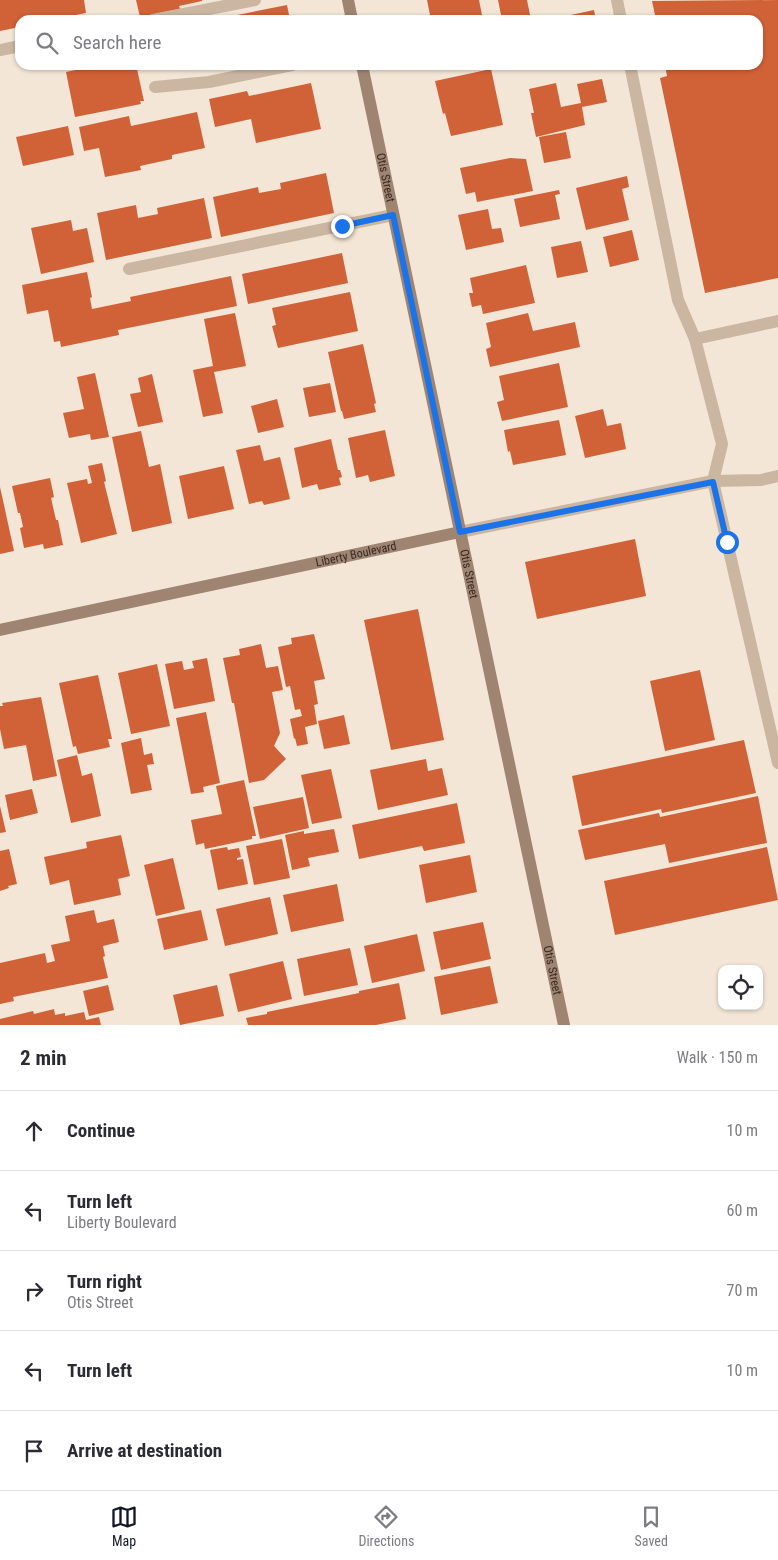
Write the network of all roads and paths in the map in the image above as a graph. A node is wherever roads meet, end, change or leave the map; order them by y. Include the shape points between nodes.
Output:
1 (255, 0) edge
2 (348, 0) edge
3 (617, 0) edge
4 (178, 15) edge
5 (351, 15) edge
6 (620, 15) edge
7 (15, 47) edge
8 (0, 50) edge
9 (268, 70) edge
10 (363, 70) edge
11 (631, 70) edge
12 (155, 87) dead end
13 (393, 215) junction
14 (130, 269) dead end
15 (778, 321) edge
16 (695, 338) junction
17 (778, 476) edge
18 (713, 482) junction
19 (460, 532) junction
20 (0, 630) edge
21 (778, 763) edge
22 (564, 1025) edge

1 - 4 street
2 - 5 main road
3 - 6 street
7 - 8 street
9 - 12 street via 209,82
10 - 13 main road, Otis Street
11 - 16 street via 678,300
13 - 14 street
13 - 19 main road, Otis Street
15 - 16 street
16 - 18 street via 722,444
17 - 18 street, Liberty Boulevard
18 - 19 street, Liberty Boulevard
18 - 21 street
19 - 20 main road, Liberty Boulevard
19 - 22 main road, Otis Street

